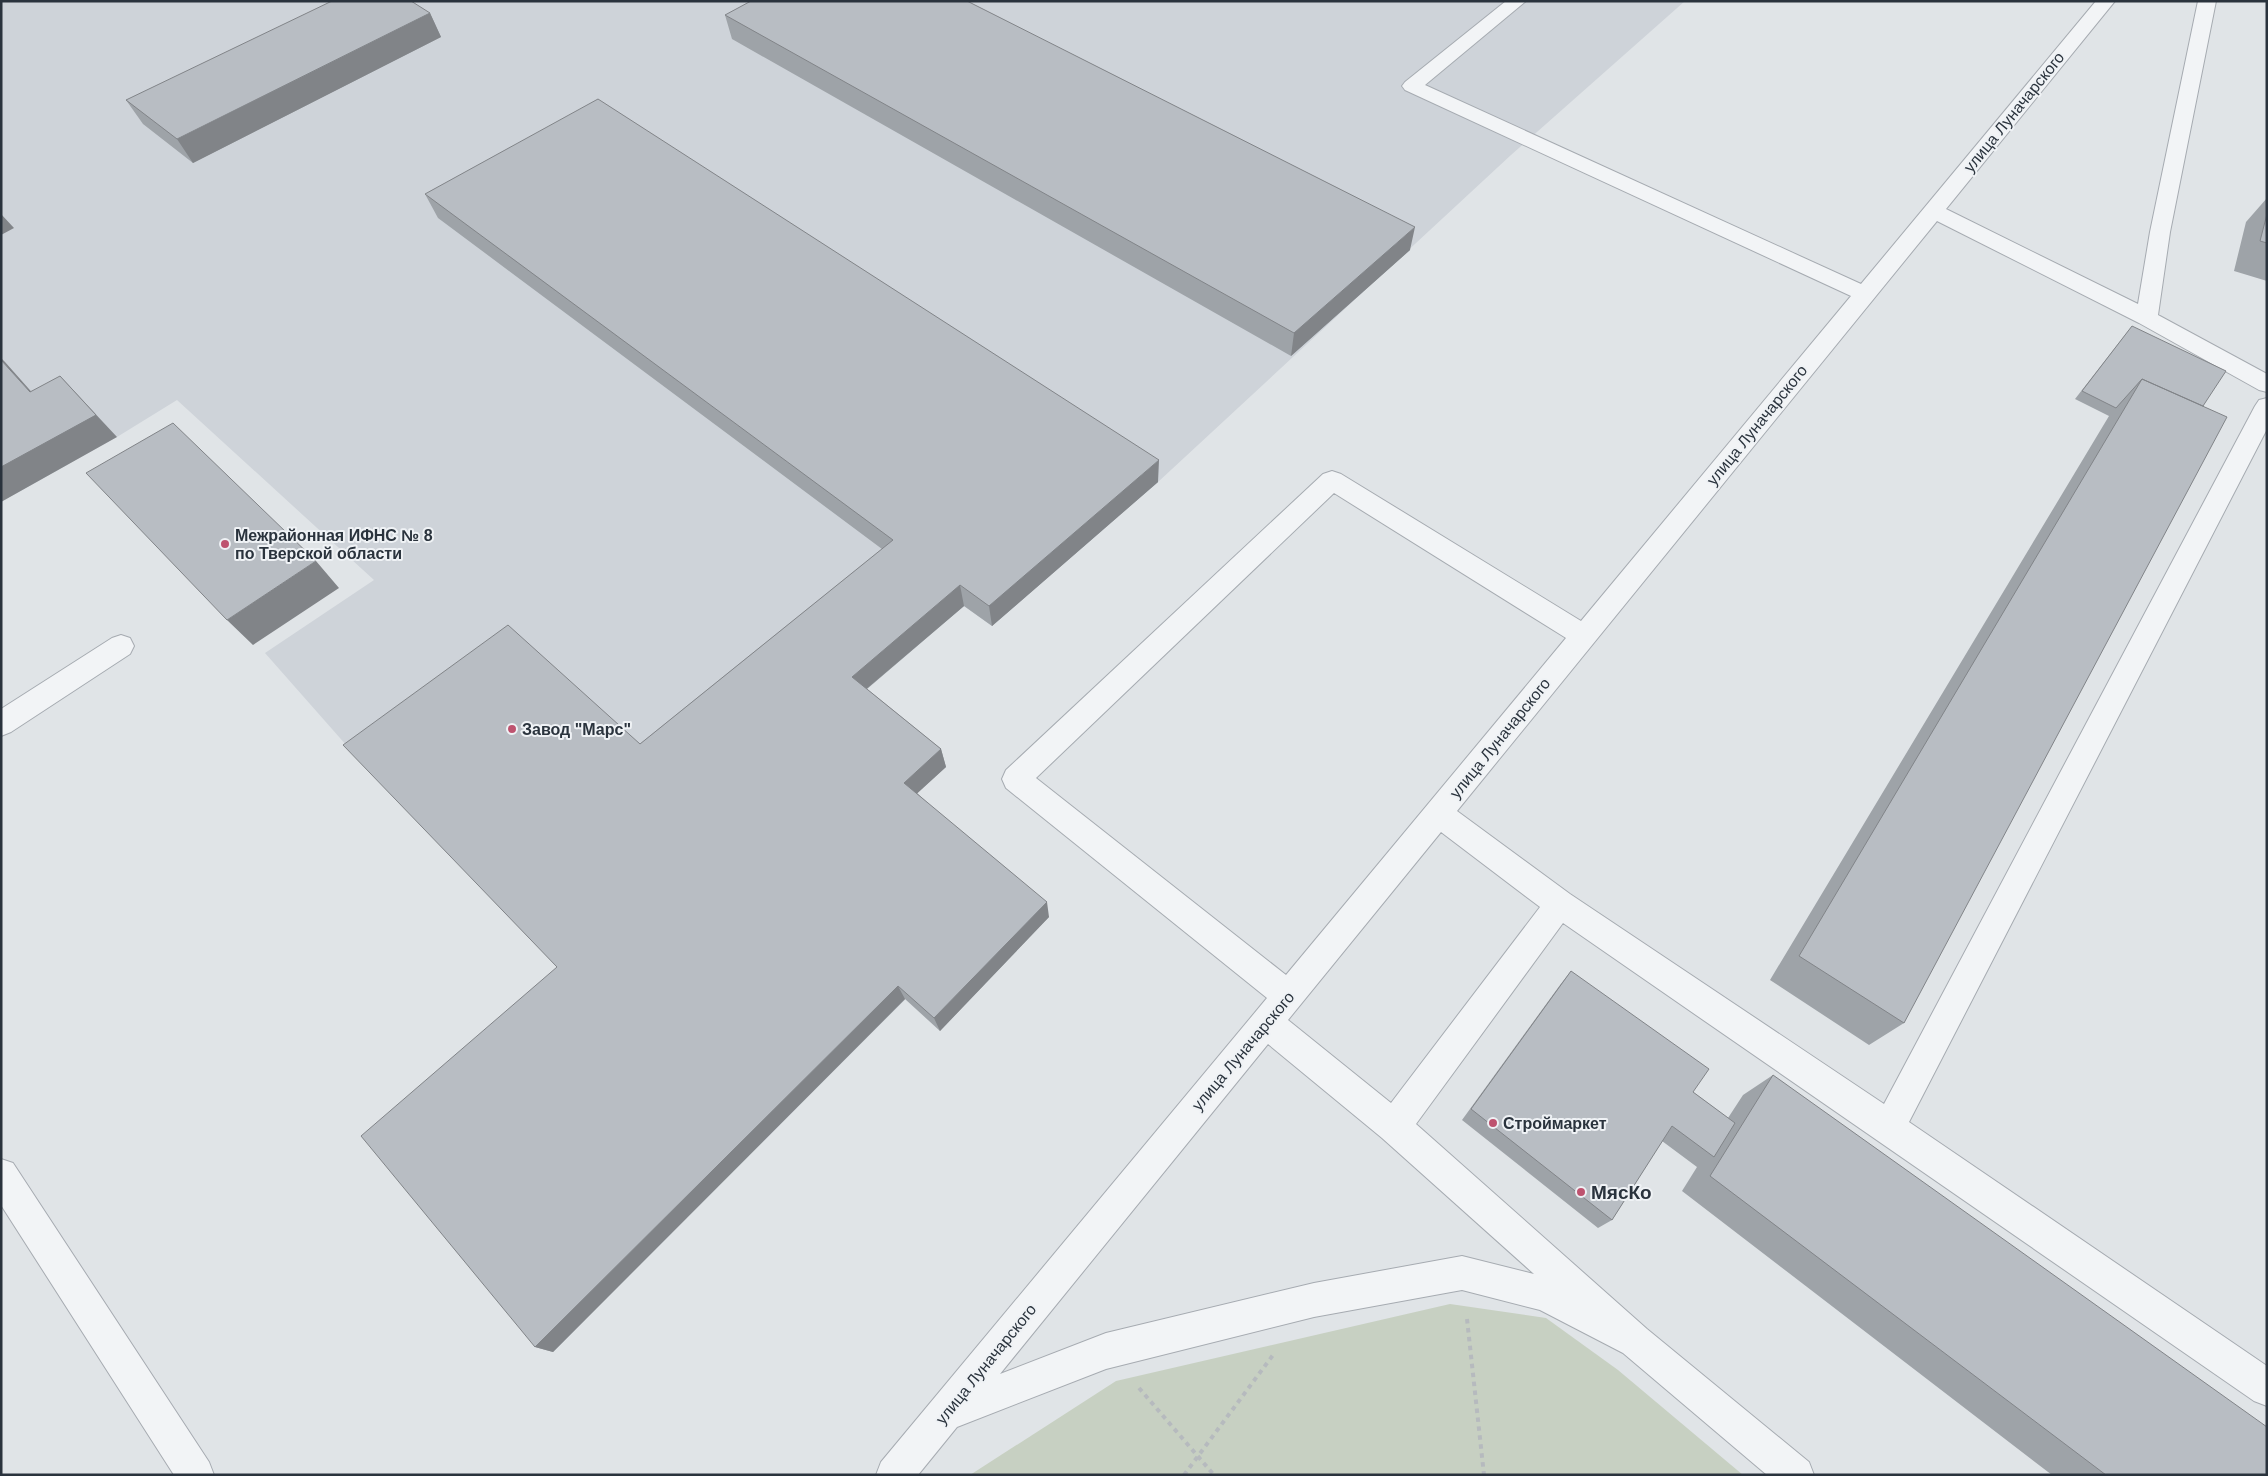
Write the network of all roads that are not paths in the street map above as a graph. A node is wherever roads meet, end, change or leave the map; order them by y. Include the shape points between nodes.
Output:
1 (1517, 1) edge
2 (2106, 1) edge
3 (2207, 1) edge
4 (1934, 210) junction
5 (1865, 294) junction
6 (2147, 318) junction
7 (2267, 384) edge
8 (2267, 406) edge
9 (1584, 636) junction
10 (121, 646) dead end
11 (1, 724) edge
12 (1438, 814) junction
13 (1560, 904) junction
14 (1288, 996) junction
15 (1266, 1022) junction
16 (1394, 1126) junction
17 (1889, 1127) junction
18 (1, 1176) edge
19 (1635, 1341) junction
20 (2267, 1388) edge
21 (945, 1413) junction
22 (196, 1475) edge
23 (894, 1475) edge
24 (1796, 1475) edge

1 - 5 street via 1412,86
2 - 4 street, улица Луначарского
3 - 6 street via 2160,232
4 - 5 street, улица Луначарского
4 - 6 street
5 - 9 street, улица Луначарского
6 - 7 street
8 - 17 street
9 - 12 street, улица Луначарского
9 - 14 street via 1332,480 1016,779
10 - 11 street
12 - 13 street
12 - 14 street, улица Луначарского
13 - 16 street
13 - 17 street
14 - 15 street, улица Луначарского
15 - 16 street
15 - 21 street, улица Луначарского
16 - 19 street
17 - 20 street
18 - 22 street
19 - 21 street via 1545,1294 1462,1273 1314,1300 1106,1350
19 - 24 street
21 - 23 street, улица Луначарского

